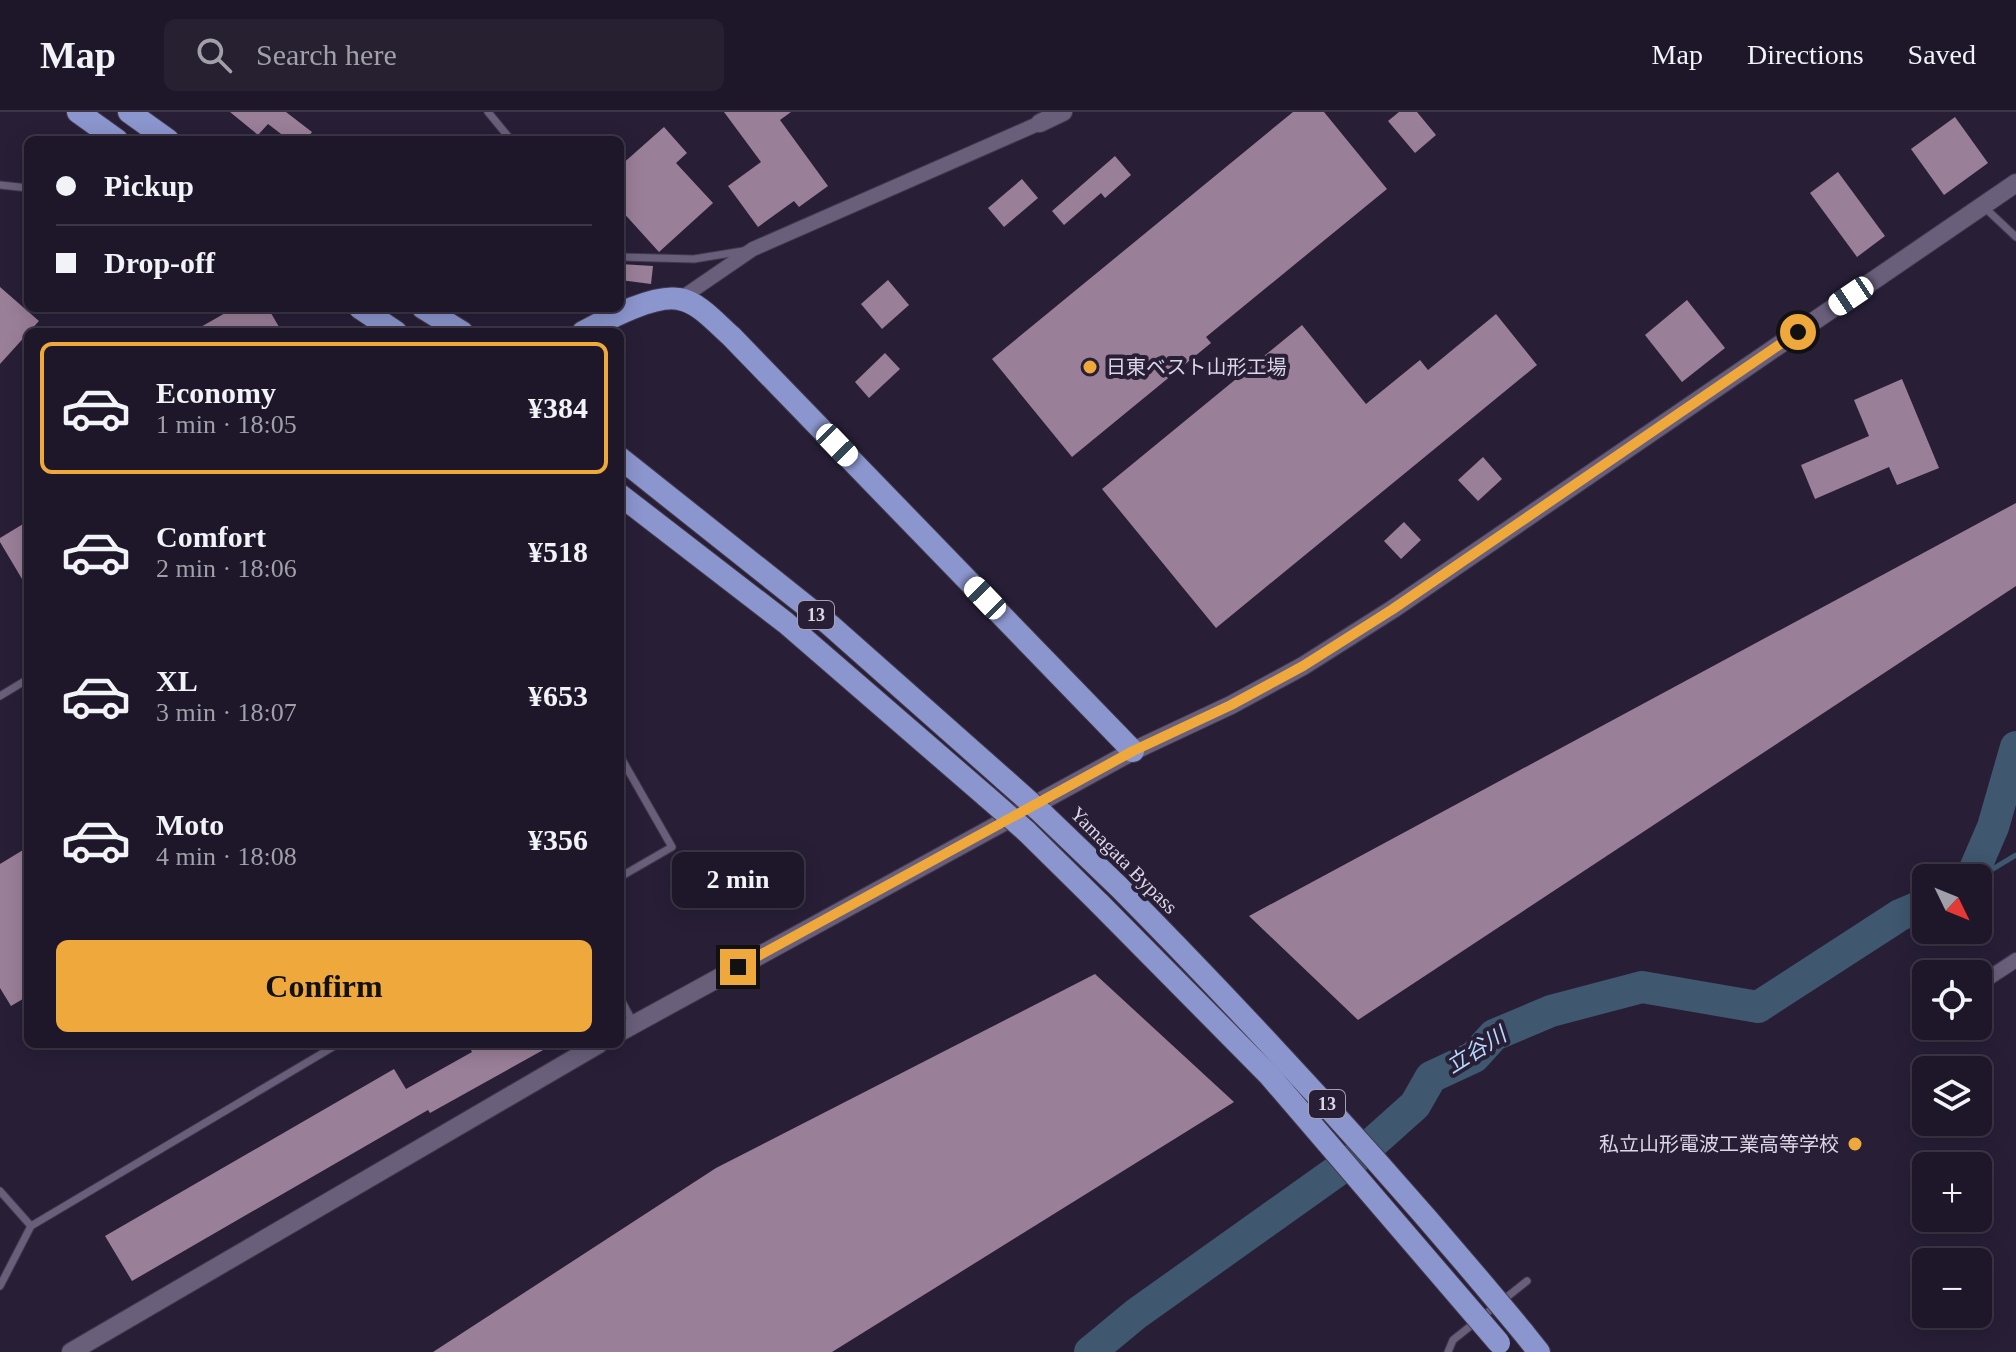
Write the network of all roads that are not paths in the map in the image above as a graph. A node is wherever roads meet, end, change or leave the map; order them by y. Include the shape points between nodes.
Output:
1 (78, 112) edge
2 (129, 112) edge
3 (488, 112) edge
4 (1063, 112) edge
5 (1040, 123) joint
6 (111, 136) edge
7 (162, 136) edge
8 (508, 136) edge
9 (2016, 183) edge
10 (0, 185) edge
11 (24, 188) edge
12 (1983, 206) junction
13 (2016, 237) edge
14 (753, 249) junction
15 (624, 257) edge
16 (680, 299) junction
17 (366, 312) edge
18 (411, 312) edge
19 (430, 312) edge
20 (390, 328) edge
21 (434, 328) edge
22 (456, 328) edge
23 (592, 328) edge
24 (624, 447) edge
25 (624, 461) edge
26 (624, 498) edge
27 (688, 513) junction
28 (24, 681) edge
29 (0, 696) edge
30 (1133, 751) junction
31 (624, 763) edge
32 (624, 875) edge
33 (2016, 960) edge
34 (1992, 976) edge
35 (627, 1028) edge
36 (331, 1048) edge
37 (592, 1048) edge
38 (0, 1191) edge
39 (31, 1226) junction
40 (1527, 1281) dead end
41 (0, 1286) edge
42 (1502, 1348) edge
43 (71, 1352) edge
44 (1448, 1352) edge
45 (1539, 1352) edge

1 - 6 highway
2 - 7 highway
3 - 8 lane
4 - 5 street
5 - 14 street
9 - 12 street
10 - 11 lane
12 - 13 lane
12 - 30 street via 1380,617 1303,666
14 - 15 lane via 694,259
14 - 16 street
16 - 23 highway via 654,301
16 - 30 highway via 702,310 731,336
17 - 20 highway
18 - 21 highway
19 - 22 highway
24 - 27 highway via 675,493
25 - 27 highway, Yamagata Bypass / 13
26 - 42 highway, 13, bridge via 786,623 1026,831 1269,1075
27 - 45 highway, Yamagata Bypass / 13, bridge via 830,625 1119,887 1392,1176
28 - 29 lane
30 - 35 street
31 - 32 lane via 672,847
33 - 34 street
36 - 39 lane
37 - 43 street
38 - 39 lane
39 - 41 lane
40 - 44 lane via 1453,1340

